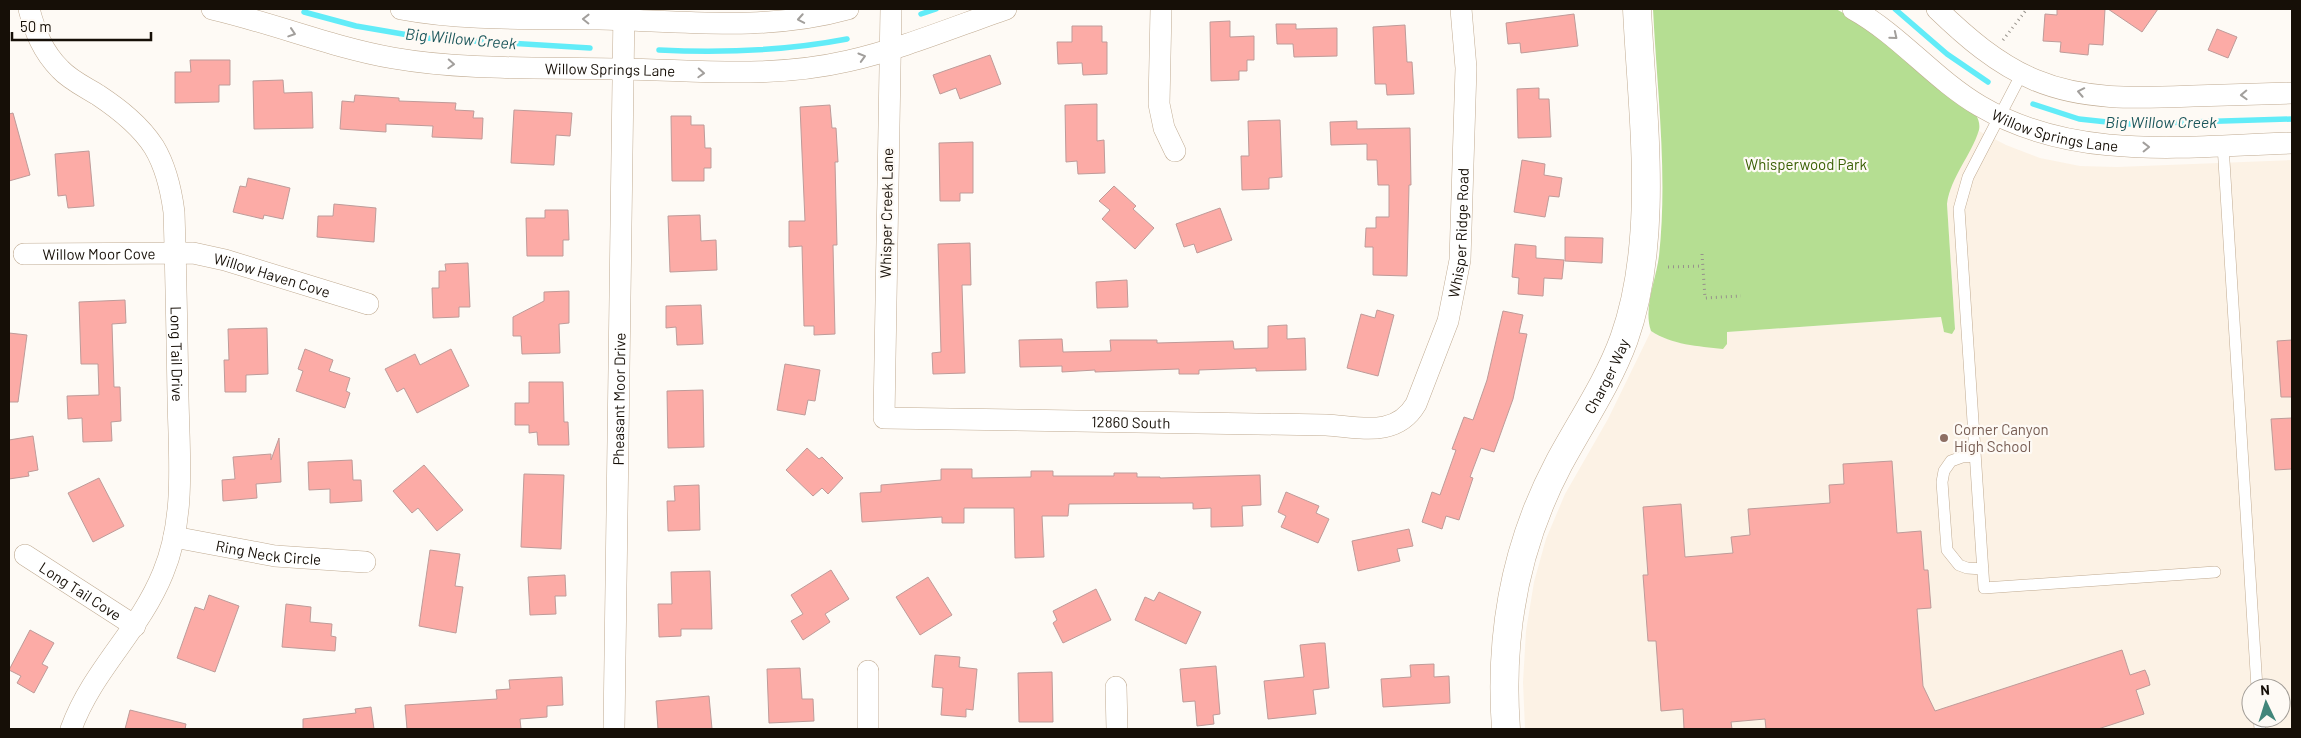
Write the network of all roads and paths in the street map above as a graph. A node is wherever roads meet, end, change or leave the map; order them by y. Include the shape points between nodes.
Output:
1 (29, 9) edge
2 (212, 9) edge
3 (401, 9) edge
4 (848, 9) edge
5 (890, 9) edge
6 (1006, 9) edge
7 (1161, 9) edge
8 (1461, 9) edge
9 (1636, 9) edge
10 (1853, 9) edge
11 (1937, 9) edge
12 (2027, 9) edge
13 (624, 14) edge
14 (271, 17) edge
15 (2001, 42) dead end
16 (890, 49) junction
17 (622, 69) junction
18 (2022, 73) junction
19 (2292, 93) edge
20 (2000, 116) junction
21 (2292, 143) edge
22 (2223, 145) junction
23 (1175, 150) dead end
24 (175, 252) junction
25 (24, 254) dead end
26 (1702, 254) dead end
27 (1703, 266) junction
28 (1668, 267) dead end
29 (1741, 296) dead end
30 (368, 304) dead end
31 (884, 418) joint
32 (1378, 428) joint
33 (1975, 456) junction
34 (174, 536) junction
35 (26, 555) dead end
36 (365, 562) dead end
37 (1983, 569) junction
38 (2215, 572) dead end
39 (135, 626) junction
40 (868, 671) dead end
41 (2256, 678) edge
42 (1116, 687) dead end
43 (1510, 727) edge
44 (71, 729) edge
45 (614, 729) edge
46 (868, 729) edge
47 (1117, 729) edge

1 - 24 street, Long Tail Drive via 39,39 61,71 119,110 153,146 171,189
2 - 14 street, Willow Springs Lane
13 -> 3 street via 462,16
4 -> 13 street via 770,24 679,23
5 - 16 street, Whisper Creek Lane
6 - 16 street, Willow Springs Lane
7 - 23 street via 1159,104 1164,128
8 - 32 street, Whisper Ridge Road via 1466,68 1462,240 1453,302 1413,410 1400,422
9 - 43 street, Charger Way via 1645,192 1640,268 1624,338 1598,395 1549,483 1522,552 1510,602 1504,666
10 -> 20 street, Willow Springs Lane via 1892,34 1955,90
11 - 18 street via 1976,45
12 - 15 path
13 - 17 street, Pheasant Moor Drive
14 -> 17 street, Willow Springs Lane via 348,49 395,58 484,66
17 -> 16 street, Willow Springs Lane via 766,73 847,62
16 - 31 street, Whisper Creek Lane
17 - 45 street, Pheasant Moor Drive
19 -> 18 street via 2113,97 2061,88
18 - 20 lane
20 -> 22 street, Willow Springs Lane via 2032,130 2083,143 2140,147
20 - 33 lane via 1968,177 1959,209
21 - 22 street, Willow Springs Lane
22 - 41 lane
24 - 25 street, Willow Moor Cove
24 - 30 street, Willow Haven Cove via 225,260
24 - 34 street, Long Tail Drive via 179,488
26 - 27 path
27 - 28 path
27 - 29 path via 1705,298
31 - 32 street, 12860 South
33 - 37 lane
33 - 37 lane via 1956,458 1947,465 1942,476 1947,550 1959,564
34 - 36 street, Ring Neck Circle via 275,556
34 - 39 street, Long Tail Drive via 163,573
35 - 39 street, Long Tail Cove
37 - 38 lane via 1984,588
39 - 44 street, Long Tail Drive via 101,670
40 - 46 street
42 - 47 street

